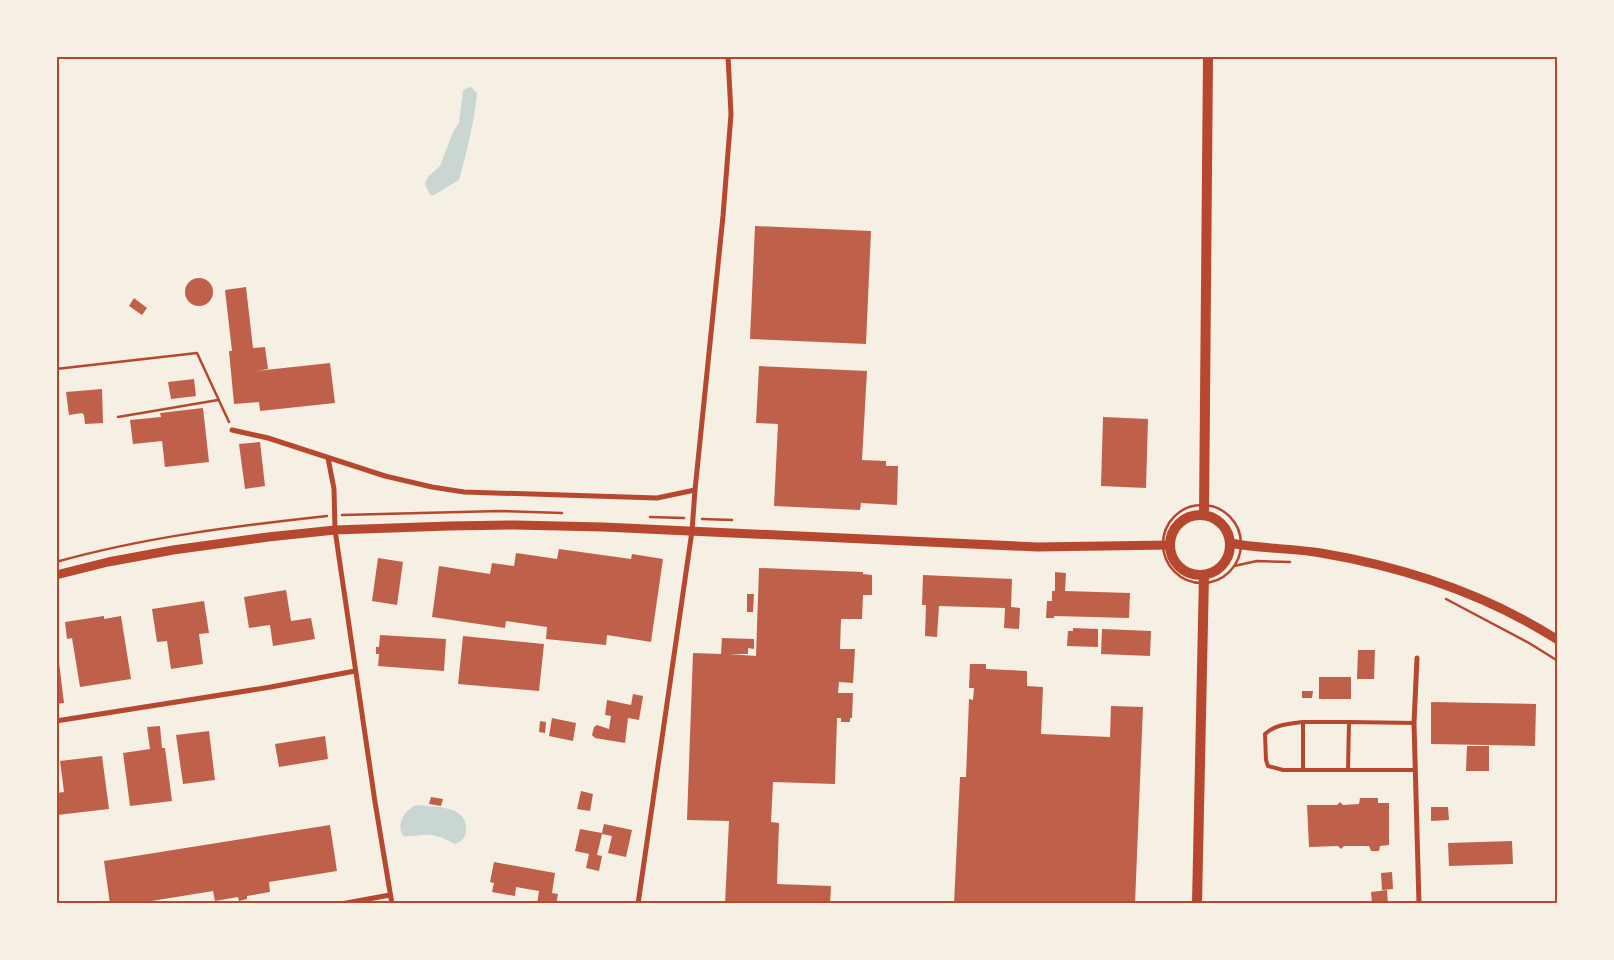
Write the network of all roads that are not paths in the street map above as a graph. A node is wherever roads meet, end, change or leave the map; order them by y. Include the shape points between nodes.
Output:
1 (728, 56) edge
2 (1208, 56) edge
3 (232, 430) road end
4 (328, 458) junction
5 (694, 490) junction
6 (1204, 511) junction
7 (334, 530) junction
8 (692, 531) junction
9 (1230, 543) junction
10 (1166, 545) junction
11 (56, 575) edge
12 (1204, 579) junction
13 (1558, 640) edge
14 (1416, 658) dead end
15 (356, 671) junction
16 (56, 721) edge
17 (1303, 722) junction
18 (1349, 722) junction
19 (1414, 723) junction
20 (1302, 770) junction
21 (1348, 770) junction
22 (1415, 770) junction
23 (390, 896) junction
24 (341, 904) edge
25 (392, 904) edge
26 (638, 904) edge
27 (1197, 904) edge
28 (1419, 904) edge

1 - 5 street via 731,114
2 - 6 main road
3 - 4 street
4 - 5 street via 385,476 464,492 657,498
4 - 7 street via 334,489
5 - 8 street
6 - 9 main road via 1222,524
6 - 10 main road via 1176,526
7 - 8 street via 515,525
7 - 11 street via 173,550
7 - 15 street
8 - 10 street via 1037,547
8 - 26 street
9 - 12 main road via 1224,564
9 - 13 street via 1292,548 1404,571 1507,611
10 - 12 main road via 1180,568
12 - 27 main road
14 - 19 street
15 - 16 street
15 - 23 street
17 - 18 lane
17 - 20 lane
17 - 20 lane via 1283,724 1266,734 1268,766
18 - 19 lane
18 - 21 lane
19 - 22 street
20 - 21 lane
21 - 22 lane
22 - 28 street
23 - 24 street
23 - 25 street

